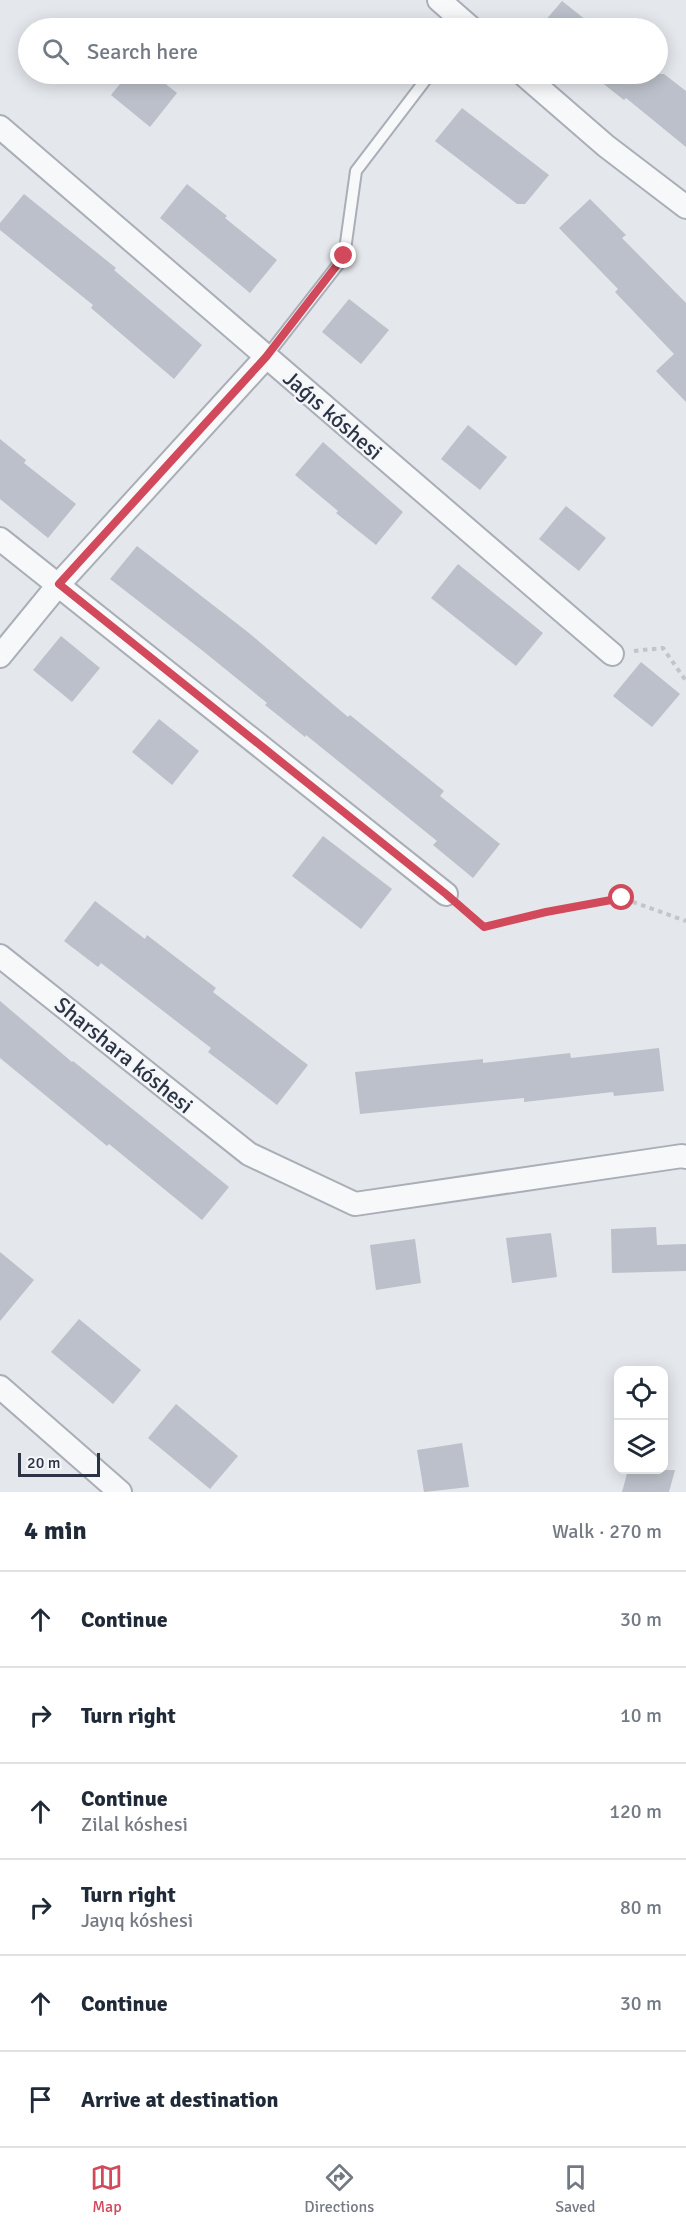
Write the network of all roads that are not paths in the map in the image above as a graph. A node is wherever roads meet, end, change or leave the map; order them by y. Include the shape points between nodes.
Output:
1 (439, 0) edge
2 (458, 18) edge
3 (422, 84) edge
4 (535, 84) edge
5 (0, 127) edge
6 (686, 207) edge
7 (266, 357) junction
8 (0, 539) edge
9 (59, 584) junction
10 (612, 654) road end
11 (0, 656) edge
12 (446, 894) road end
13 (0, 956) edge
14 (686, 1157) edge
15 (0, 1387) edge
16 (120, 1492) edge

1 - 2 street
3 - 7 lane via 356,171 344,256
4 - 6 street via 606,146
5 - 7 street, Jaǵıs kóshesi
7 - 9 street
7 - 10 street, Jaǵıs kóshesi
8 - 9 street
9 - 11 street
9 - 12 street
13 - 14 street, Sharshara kóshesi via 249,1154 355,1204
15 - 16 street

